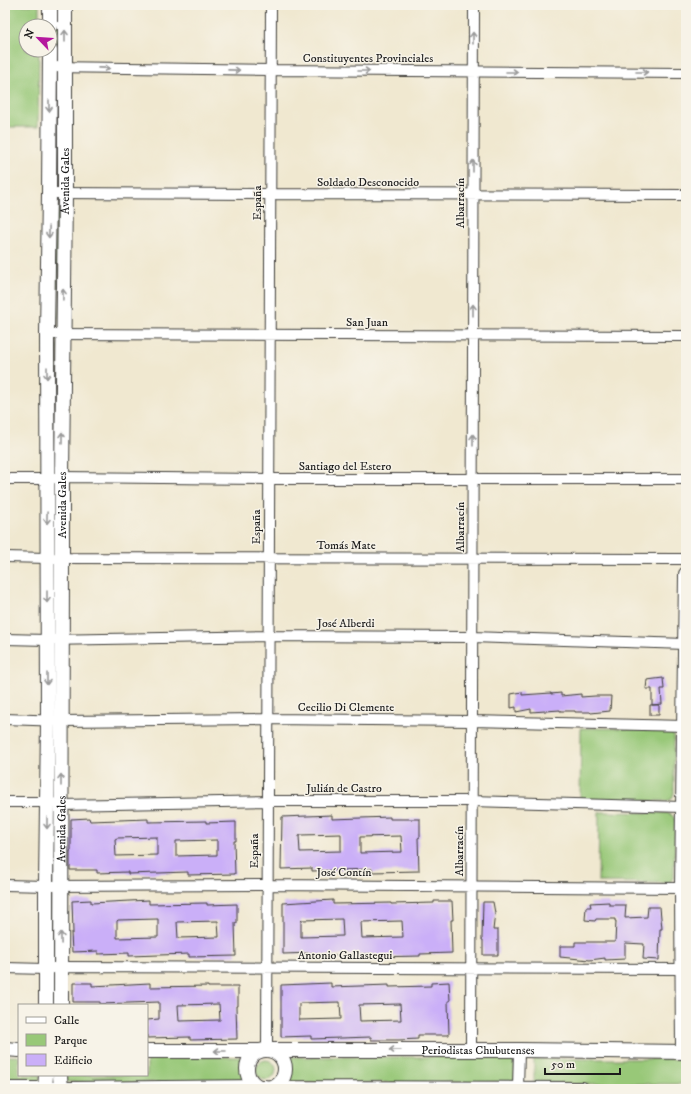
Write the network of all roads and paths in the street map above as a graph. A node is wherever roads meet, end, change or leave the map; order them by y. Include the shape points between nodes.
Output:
1 (50, 5) edge
2 (65, 5) edge
3 (271, 5) edge
4 (474, 5) edge
5 (50, 18) edge
6 (50, 58) edge
7 (50, 67) junction
8 (65, 67) junction
9 (271, 70) junction
10 (473, 72) junction
11 (686, 73) edge
12 (64, 192) junction
13 (50, 193) junction
14 (270, 194) junction
15 (473, 195) junction
16 (686, 195) edge
17 (47, 334) junction
18 (63, 334) junction
19 (270, 335) junction
20 (473, 336) junction
21 (686, 336) edge
22 (55, 478) junction
23 (5, 479) edge
24 (269, 479) junction
25 (472, 479) junction
26 (686, 479) edge
27 (5, 557) edge
28 (47, 558) junction
29 (62, 558) junction
30 (269, 558) junction
31 (473, 559) junction
32 (686, 559) edge
33 (686, 574) edge
34 (268, 636) junction
35 (472, 637) junction
36 (5, 639) edge
37 (47, 640) junction
38 (62, 640) junction
39 (685, 644) edge
40 (5, 719) edge
41 (268, 719) junction
42 (55, 720) junction
43 (472, 721) junction
44 (685, 726) edge
45 (268, 801) junction
46 (472, 801) junction
47 (5, 802) edge
48 (47, 802) junction
49 (61, 805) junction
50 (683, 807) junction
51 (5, 885) edge
52 (267, 885) junction
53 (46, 886) junction
54 (61, 886) junction
55 (472, 886) junction
56 (682, 888) junction
57 (62, 967) junction
58 (5, 968) edge
59 (267, 968) junction
60 (472, 968) junction
61 (684, 969) edge
62 (46, 970) junction
63 (46, 1004) edge
64 (61, 1004) edge
65 (5, 1049) edge
66 (18, 1050) edge
67 (265, 1050) junction
68 (471, 1050) junction
69 (519, 1050) junction
70 (148, 1051) edge
71 (684, 1052) edge
72 (46, 1076) edge
73 (60, 1076) edge
74 (267, 1088) edge
75 (5, 1089) edge
76 (45, 1089) edge
77 (54, 1089) edge
78 (61, 1089) edge
79 (68, 1089) edge
80 (518, 1089) edge
81 (582, 1089) edge

1 - 5 street
8 -> 2 street, Avenida Gales
3 - 9 street, España
10 -> 4 street, Albarracín
6 - 7 street, Avenida Gales
7 - 8 street, Constituyentes Provinciales
7 -> 13 street, Avenida Gales
8 -> 9 street, Constituyentes Provinciales
8 - 12 street, Avenida Gales
9 -> 10 street, Constituyentes Provinciales
9 - 14 street, España
10 -> 11 street, Constituyentes Provinciales
15 -> 10 street, Albarracín
12 - 13 street, Soldado Desconocido
12 - 14 street, Soldado Desconocido
18 -> 12 street, Avenida Gales
13 -> 17 street, Avenida Gales
14 - 15 street, Soldado Desconocido
14 - 19 street, España
15 - 16 street, Soldado Desconocido
20 -> 15 street, Albarracín
17 - 18 street, San Juan
17 -> 22 street, Avenida Gales
18 - 19 street, San Juan
22 -> 18 street, Avenida Gales
19 - 20 street, San Juan
19 - 24 street, España
20 - 21 street, San Juan
25 -> 20 street, Albarracín
22 - 23 street, Santiago del Estero
22 - 24 street, Santiago del Estero
22 -> 28 street, Avenida Gales
22 - 29 street, Avenida Gales
24 - 25 street, Santiago del Estero
24 - 30 street, España
25 - 26 street, Santiago del Estero
25 - 31 street, Albarracín
27 - 28 street, Tomás Mate
28 - 29 street, Tomás Mate
28 -> 37 street, Avenida Gales
29 - 30 street, Tomás Mate
29 - 38 street, Avenida Gales
30 - 31 street, Tomás Mate
30 - 34 street, España
31 - 32 street, Tomás Mate
31 - 35 street, Albarracín
33 - 39 street
34 - 35 street, José Alberdi
34 - 38 street, José Alberdi
34 - 41 street, España
35 - 39 street, José Alberdi
35 - 43 street, Albarracín
36 - 37 street, José Alberdi
37 - 38 street, José Alberdi
37 -> 42 street, Avenida Gales
38 - 42 street, Avenida Gales
39 - 44 street
40 - 42 street, Cecilio Di Clemente
41 - 42 street, Cecilio Di Clemente
41 - 43 street, Cecilio Di Clemente
41 - 45 street, España
42 - 48 street, Avenida Gales
49 -> 42 street, Avenida Gales
43 - 44 street, Cecilio Di Clemente
43 - 46 street, Albarracín
44 - 50 street
45 - 46 street, Julián de Castro
45 - 49 street, Julián de Castro
45 - 52 street, España
46 - 50 street, Julián de Castro
46 - 55 street, Albarracín
47 - 48 street, Julián de Castro
48 - 49 street, Julián de Castro
48 -> 53 street, Avenida Gales
49 - 54 street, Avenida Gales
50 - 56 street
51 - 53 street, José Contín
52 - 54 street, José Contín
52 - 55 street, José Contín
52 - 59 street, España
53 - 54 street, José Contín
53 - 62 street, Avenida Gales
57 -> 54 street, Avenida Gales
55 - 56 street, José Contín
55 - 60 street, Albarracín
56 - 61 street
57 - 59 street, Antonio Gallastegui
57 - 62 street, Antonio Gallastegui
57 - 64 street, Avenida Gales
58 - 62 street, Antonio Gallastegui
59 - 60 street, Antonio Gallastegui
59 - 67 street, España
60 - 61 street, Antonio Gallastegui
60 - 68 street, Albarracín
61 - 71 street
62 - 63 street, Avenida Gales
65 - 66 street
68 -> 67 street, Periodistas Chubutenses
67 -> 70 street, Periodistas Chubutenses
67 - 74 street via 281,1057 285,1068 281,1080
67 - 74 street via 253,1054 249,1059 247,1072 253,1083
68 - 69 street, Periodistas Chubutenses
69 - 71 street, Periodistas Chubutenses
69 - 80 street
72 - 76 street
73 - 78 street
74 - 79 street
74 - 80 street
75 - 76 street
76 - 77 street
80 - 81 street

